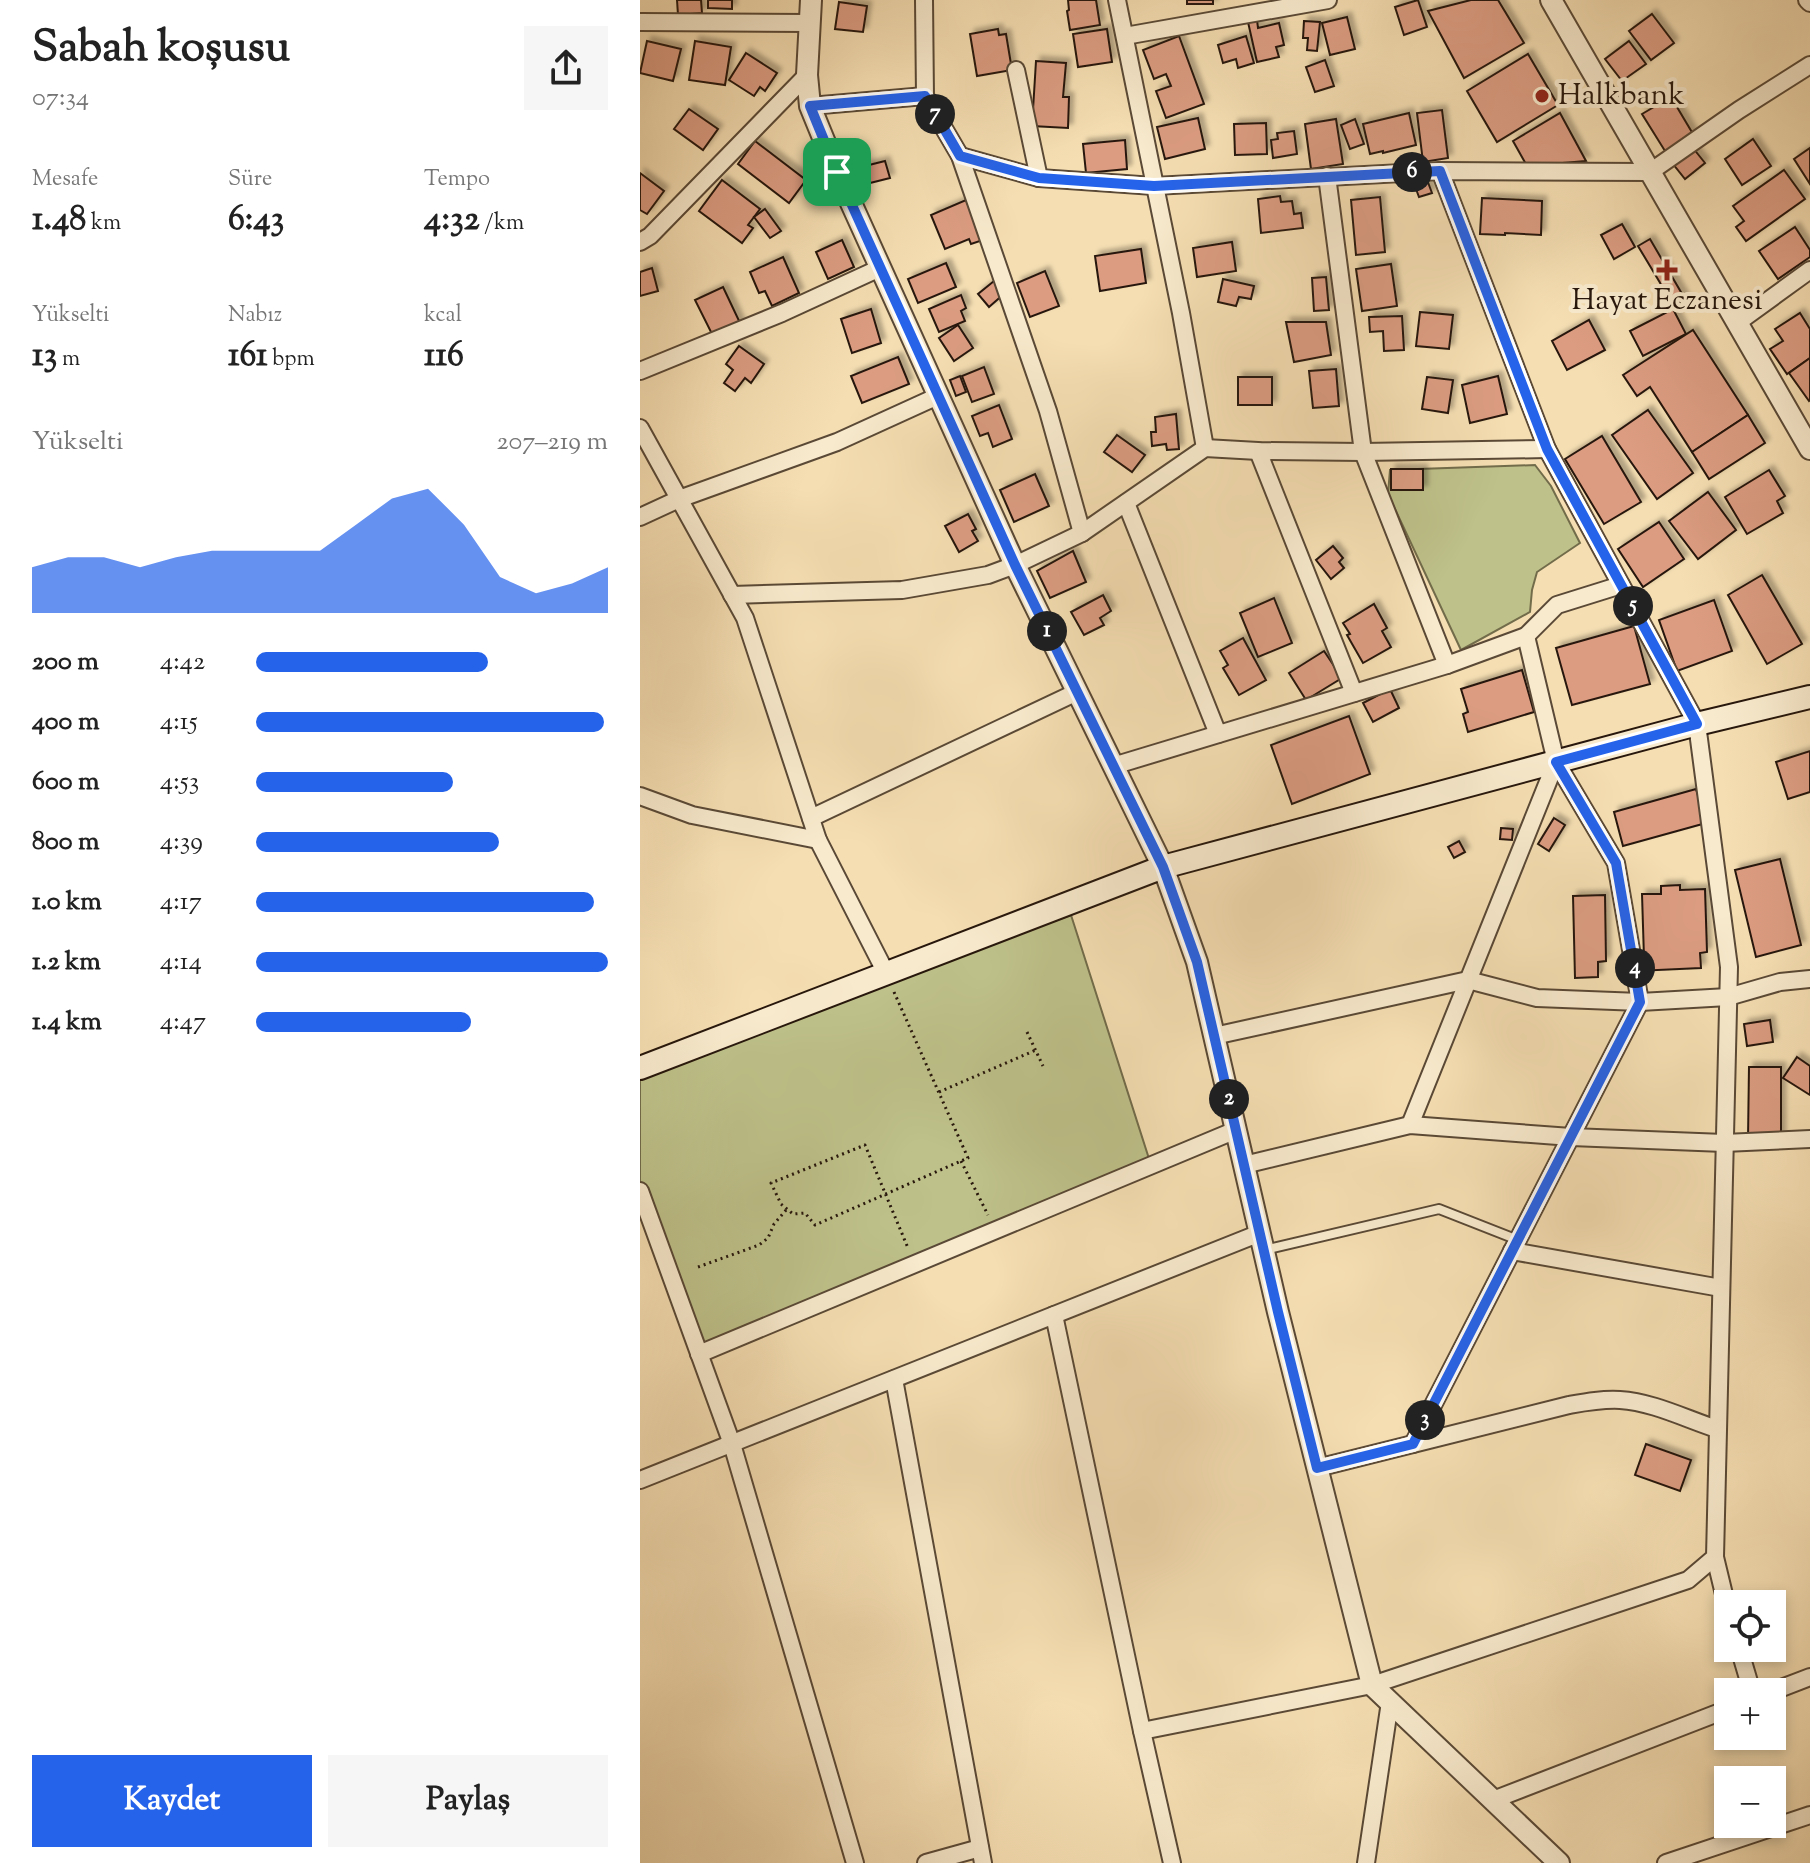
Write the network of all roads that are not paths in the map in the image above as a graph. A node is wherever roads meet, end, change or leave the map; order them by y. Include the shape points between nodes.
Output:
1 (811, 0) edge
2 (924, 0) edge
3 (1117, 0) edge
4 (1328, 0) edge
5 (1551, 0) edge
6 (640, 22) edge
7 (809, 23) junction
8 (1125, 36) junction
9 (1810, 65) edge
10 (1016, 70) dead end
11 (807, 75) junction
12 (925, 96) junction
13 (810, 106) junction
14 (960, 156) junction
15 (1440, 171) junction
16 (1650, 172) junction
17 (1327, 176) junction
18 (1039, 178) junction
19 (1154, 186) junction
20 (640, 242) edge
21 (880, 268) junction
22 (1810, 270) edge
23 (1737, 323) junction
24 (640, 371) edge
25 (938, 396) junction
26 (640, 428) edge
27 (1205, 448) junction
28 (1547, 449) junction
29 (1810, 449) edge
30 (1258, 451) junction
31 (1363, 452) junction
32 (679, 499) junction
33 (1126, 503) junction
34 (640, 517) edge
35 (1082, 533) junction
36 (1015, 565) junction
37 (1621, 585) junction
38 (732, 595) junction
39 (1526, 636) junction
40 (1447, 665) junction
41 (1077, 692) junction
42 (1354, 693) junction
43 (1810, 697) edge
44 (1697, 724) junction
45 (1218, 734) junction
46 (1556, 762) junction
47 (1113, 766) junction
48 (640, 796) edge
49 (811, 818) junction
50 (818, 840) junction
51 (1163, 867) junction
52 (886, 973) junction
53 (1810, 979) edge
54 (1468, 980) junction
55 (1728, 997) junction
56 (1640, 1002) junction
57 (1214, 1036) junction
58 (640, 1068) edge
59 (1410, 1125) junction
60 (1236, 1130) junction
61 (1571, 1137) junction
62 (1810, 1139) edge
63 (1724, 1143) junction
64 (1244, 1165) junction
65 (640, 1191) edge
66 (1262, 1242) junction
67 (1515, 1246) junction
68 (1721, 1288) junction
69 (1054, 1315) junction
70 (699, 1354) junction
71 (894, 1379) junction
72 (1717, 1429) junction
73 (732, 1444) junction
74 (1413, 1444) junction
75 (1317, 1468) junction
76 (640, 1480) edge
77 (1715, 1557) junction
78 (1723, 1590) edge
79 (1810, 1677) edge
80 (1372, 1685) junction
81 (1786, 1686) edge
82 (1390, 1702) junction
83 (1714, 1714) edge
84 (1142, 1731) junction
85 (1493, 1800) junction
86 (1810, 1815) edge
87 (981, 1855) edge
88 (855, 1863) edge
89 (926, 1863) edge
90 (1172, 1863) edge
91 (1366, 1863) edge
92 (1559, 1863) edge
93 (1666, 1863) edge

1 - 7 street
2 - 12 street
3 - 8 street
4 - 8 street
5 - 16 street
6 - 7 street
7 - 11 street
8 - 19 street
9 - 16 street
10 - 18 street
11 - 13 street
11 - 20 street
12 - 13 street
12 - 14 street
13 - 21 street
14 - 18 street
14 - 35 street via 1048,411
15 - 16 street
15 - 17 street
15 - 28 street
16 - 23 street
17 - 19 street
17 - 31 street
18 - 19 street
19 - 27 street
21 - 24 street
21 - 25 street
22 - 23 street
23 - 29 street
25 - 32 street via 837,442
25 - 36 street
26 - 32 street
27 - 30 street
27 - 33 street
28 - 31 street
28 - 37 street
30 - 31 street
30 - 42 street
31 - 40 street
32 - 34 street
32 - 38 street
33 - 35 street
33 - 45 street
35 - 36 street
36 - 38 street via 902,590
36 - 41 street
37 - 39 street via 1557,605
37 - 44 street
38 - 49 street via 745,618
39 - 40 street
39 - 46 street
40 - 42 street
41 - 47 street
41 - 49 street
42 - 45 street
43 - 44 main road
44 - 46 main road
44 - 55 street via 1729,967
45 - 47 street
46 - 51 main road
46 - 54 street
46 - 56 street via 1616,863
47 - 51 street
48 - 50 street via 692,815
49 - 50 street
50 - 52 street
51 - 52 main road
51 - 57 street via 1197,962
52 - 58 main road
53 - 55 street
54 - 56 street via 1537,998
54 - 57 street
54 - 59 street
55 - 56 street
55 - 63 street
56 - 61 street
57 - 60 street
59 - 61 street
59 - 64 street
60 - 64 street
60 - 70 street
61 - 63 street
61 - 67 street
62 - 63 street
63 - 68 street
64 - 66 street
65 - 70 street
66 - 67 lane via 1439,1209
66 - 69 street
66 - 75 street
67 - 68 street
67 - 74 street
68 - 72 street
69 - 71 street
69 - 84 street
70 - 73 street
71 - 73 street
71 - 87 street
72 - 74 street via 1649,1406 1599,1400
72 - 77 street
73 - 76 street
73 - 88 street
74 - 75 street
75 - 80 street
77 - 78 street
77 - 80 street via 1688,1580
79 - 81 street
80 - 82 street
80 - 84 street
82 - 85 street
82 - 91 street
83 - 85 street
84 - 90 street
85 - 92 street
86 - 93 street
87 - 89 street

